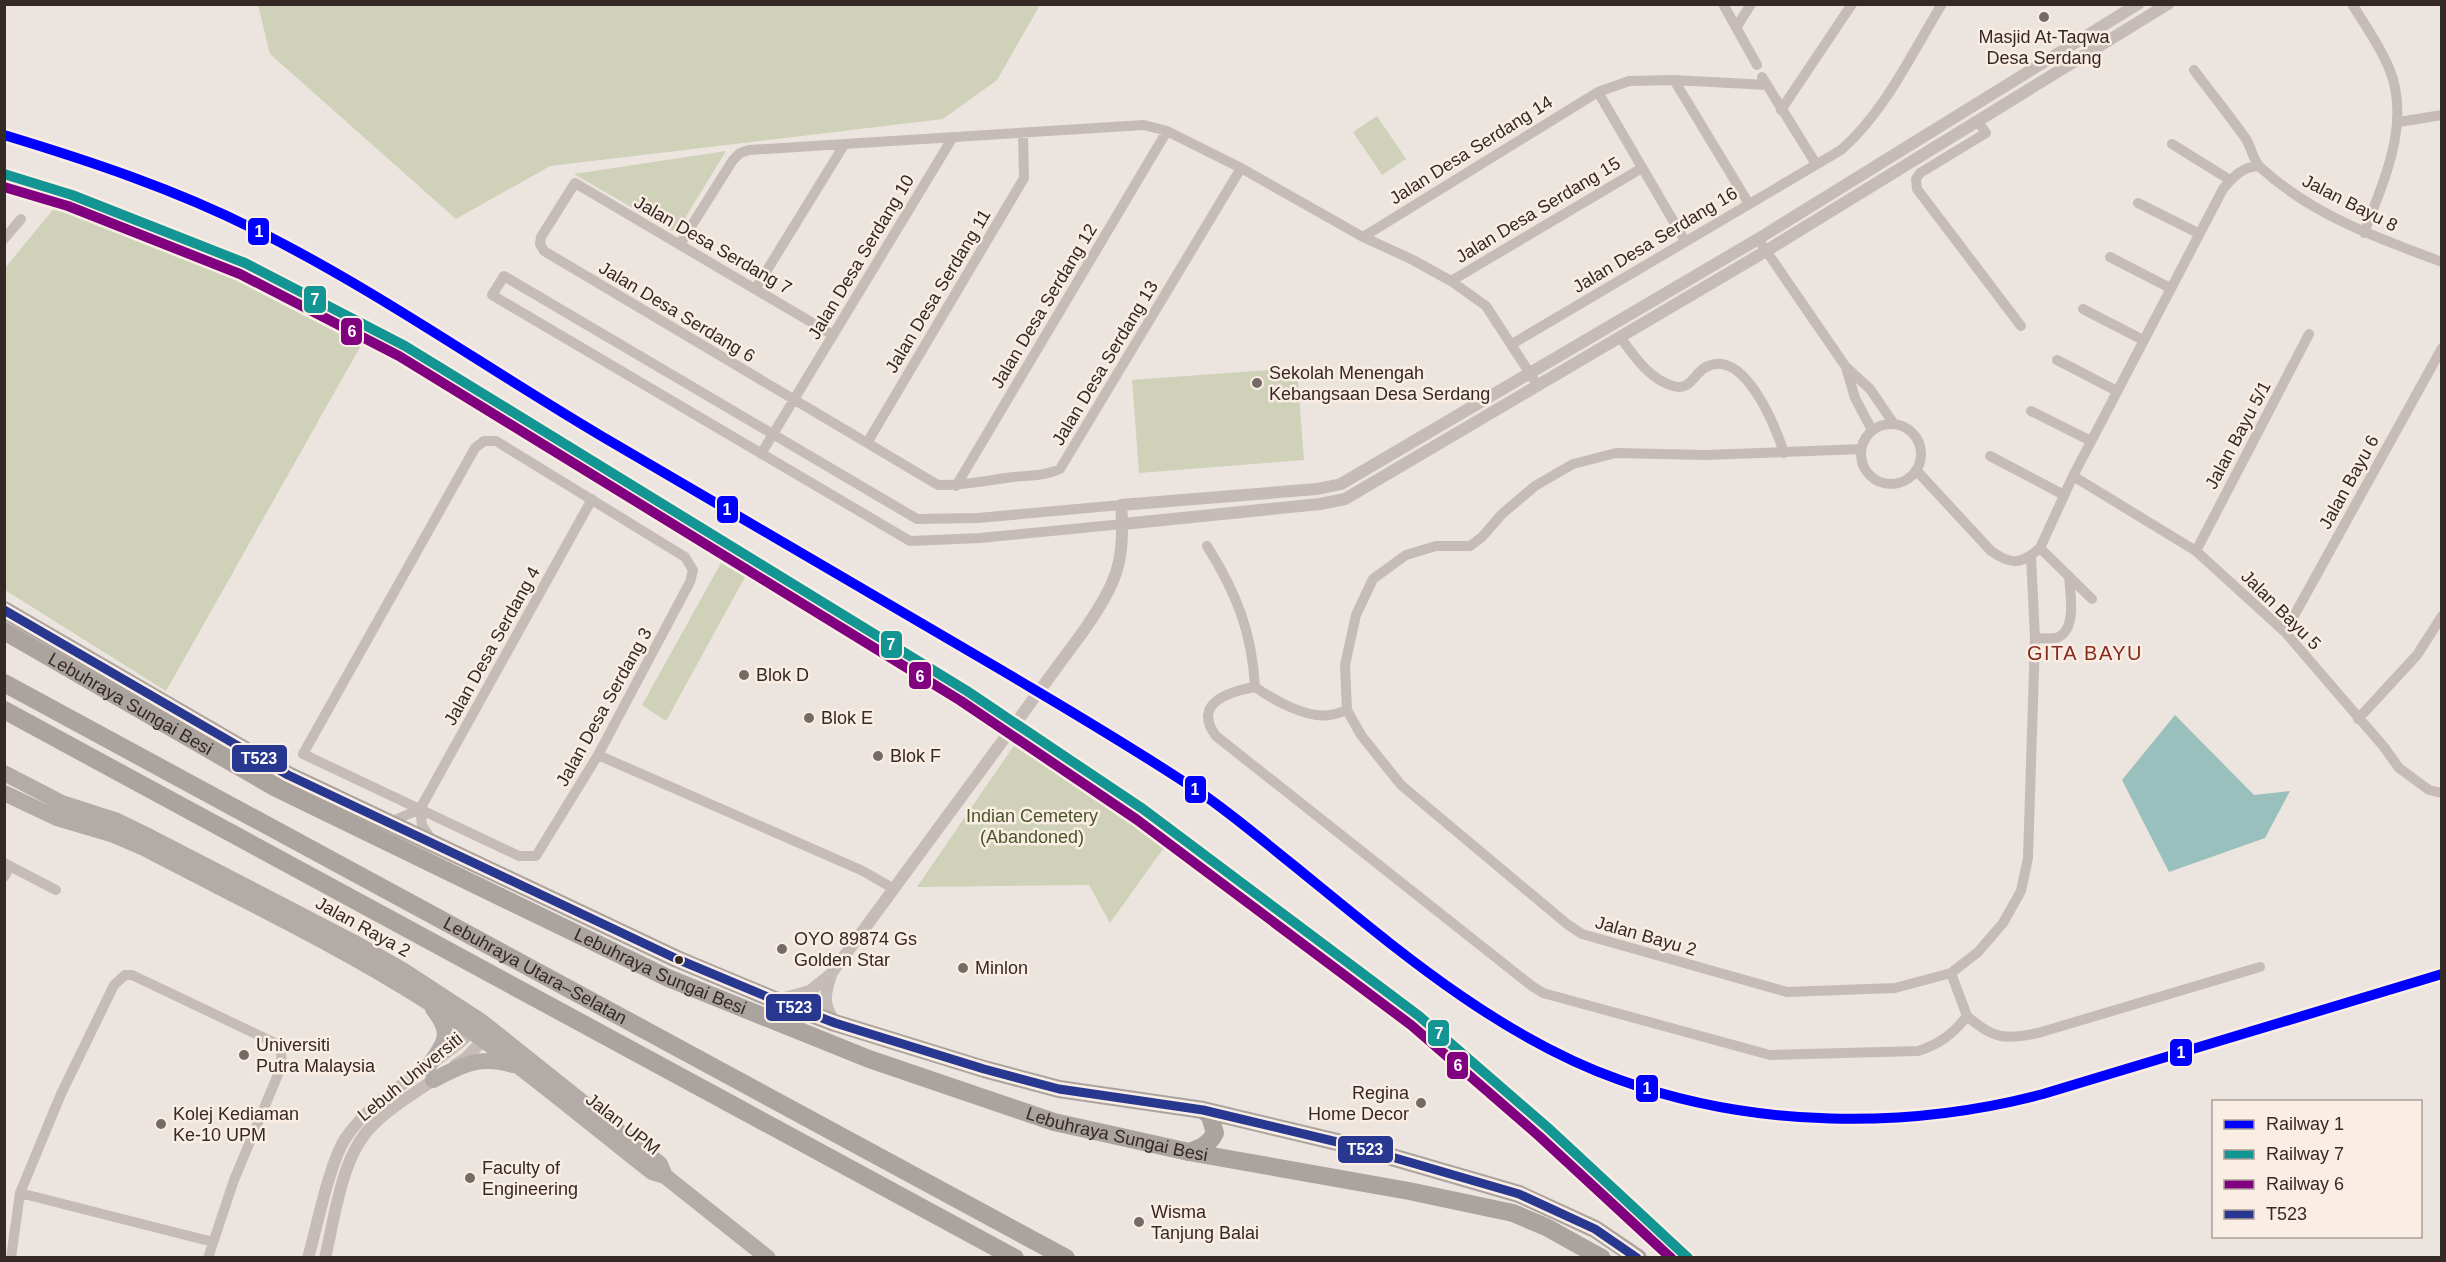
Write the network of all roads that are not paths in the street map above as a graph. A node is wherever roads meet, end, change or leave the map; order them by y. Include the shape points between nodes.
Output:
1 (1723, 4) edge
2 (1751, 4) edge
3 (1852, 4) edge
4 (1942, 4) edge
5 (2138, 4) edge
6 (2168, 4) edge
7 (2352, 4) edge
8 (2147, 18) junction
9 (1736, 28) junction
10 (1757, 65) dead end
11 (2194, 70) dead end
12 (1674, 80) junction
13 (1598, 92) junction
14 (1781, 110) junction
15 (2442, 115) edge
16 (1978, 122) junction
17 (2399, 122) junction
18 (1167, 131) junction
19 (1023, 134) junction
20 (953, 137) junction
21 (2172, 144) dead end
22 (844, 145) junction
23 (1816, 164) junction
24 (2259, 166) junction
25 (1241, 168) junction
26 (1642, 168) junction
27 (2230, 180) junction
28 (2138, 203) dead end
29 (1749, 204) junction
30 (21, 219) dead end
31 (2198, 233) junction
32 (2364, 233) junction
33 (1363, 237) junction
34 (4, 239) edge
35 (1758, 239) junction
36 (1685, 241) junction
37 (680, 244) junction
38 (544, 251) joint
39 (1766, 251) junction
40 (2110, 257) dead end
41 (2442, 262) edge
42 (1451, 281) junction
43 (756, 288) junction
44 (2170, 288) junction
45 (2083, 309) dead end
46 (2021, 326) dead end
47 (2309, 334) dead end
48 (833, 336) junction
49 (1620, 337) junction
50 (2144, 340) junction
51 (1512, 344) junction
52 (2442, 348) edge
53 (2057, 360) dead end
54 (1846, 367) junction
55 (1530, 373) junction
56 (1538, 386) junction
57 (2117, 391) junction
58 (796, 397) junction
59 (2031, 411) dead end
60 (1894, 424) junction
61 (1872, 430) junction
62 (774, 434) junction
63 (2091, 441) junction
64 (867, 443) junction
65 (1861, 449) junction
66 (1784, 453) junction
67 (761, 454) junction
68 (1990, 456) dead end
69 (1916, 470) junction
70 (2073, 476) junction
71 (938, 486) joint
72 (956, 486) junction
73 (2064, 495) junction
74 (592, 499) junction
75 (1121, 505) junction
76 (1123, 524) junction
77 (1207, 546) dead end
78 (2040, 548) junction
79 (2196, 551) junction
80 (2031, 556) junction
81 (2069, 576) junction
82 (2092, 599) dead end
83 (4, 610) edge
84 (2441, 620) edge
85 (4, 631) edge
86 (2285, 632) junction
87 (2035, 638) junction
88 (4, 683) edge
89 (1255, 687) junction
90 (4, 710) edge
91 (1347, 710) junction
92 (2358, 719) junction
93 (598, 755) junction
94 (4, 773) edge
95 (4, 793) edge
96 (2442, 793) edge
97 (420, 808) junction
98 (387, 823) junction
99 (435, 847) junction
100 (7, 864) edge
101 (4, 877) edge
102 (894, 889) junction
103 (56, 890) dead end
104 (2260, 967) dead end
105 (1951, 973) junction
106 (831, 974) junction
107 (775, 1000) junction
108 (427, 1001) junction
109 (1967, 1016) junction
110 (835, 1023) junction
111 (482, 1031) junction
112 (520, 1068) junction
113 (430, 1074) junction
114 (1203, 1110) junction
115 (1189, 1152) junction
116 (665, 1176) junction
117 (20, 1193) junction
118 (213, 1242) junction
119 (11, 1257) edge
120 (208, 1257) edge
121 (308, 1257) edge
122 (325, 1257) edge
123 (768, 1257) edge
124 (1015, 1257) edge
125 (1066, 1257) edge
126 (1602, 1257) edge
127 (1638, 1257) edge

1 - 9 street
2 - 9 street
3 - 14 street
4 - 23 street, Jalan Desa Serdang 16 via 1858,136
5 - 8 street
5 - 35 street
6 - 8 street
7 - 17 street via 2390,70
8 - 16 street
9 - 10 street
11 - 24 street, Jalan Bayu 8 via 2246,140
12 - 13 street, Jalan Desa Serdang 14 via 1629,81
12 - 14 street, Jalan Desa Serdang 14 via 1765,81
12 - 29 street
13 - 26 street
13 - 33 street, Jalan Desa Serdang 14
14 - 23 street
15 - 17 street
16 - 39 street
16 - 46 street via 1986,134 1920,173 1917,189
17 - 32 street via 2386,174
18 - 19 street via 1124,125
18 - 25 street
18 - 72 street, Jalan Desa Serdang 12
19 - 20 street
19 - 64 street, Jalan Desa Serdang 11 via 1024,178
20 - 22 street
20 - 48 street, Jalan Desa Serdang 10
21 - 27 street
22 - 37 street via 740,153
22 - 43 street
23 - 29 street, Jalan Desa Serdang 16
24 - 27 street via 2250,166
24 - 32 street, Jalan Bayu 8 via 2308,204
25 - 33 street
25 - 72 street, Jalan Desa Serdang 13 via 1060,469 1046,475
26 - 36 street
26 - 42 street, Jalan Desa Serdang 15
27 - 31 street
28 - 31 street
29 - 36 street, Jalan Desa Serdang 16
30 - 34 street
31 - 44 street
32 - 41 street, Jalan Bayu 8
33 - 42 street
35 - 39 street
35 - 55 street
36 - 51 street, Jalan Desa Serdang 16
37 - 38 street, Jalan Desa Serdang 7 via 575,183 541,237
37 - 43 street, Jalan Desa Serdang 7
38 - 58 street, Jalan Desa Serdang 6
39 - 49 street
39 - 54 street
40 - 44 street
42 - 51 street via 1486,306
43 - 48 street, Jalan Desa Serdang 7
44 - 50 street
45 - 50 street
47 - 79 street, Jalan Bayu 5/1
48 - 58 street, Jalan Desa Serdang 10
49 - 56 street
49 - 66 street via 1644,368 1674,386 1685,386 1713,364 1737,372 1763,403
50 - 57 street
51 - 55 street
52 - 86 street, Jalan Bayu 6
53 - 57 street
54 - 60 street via 1870,389
54 - 61 street via 1855,398
55 - 56 street
55 - 75 street via 1341,484
56 - 76 street via 1345,499
57 - 63 street
58 - 62 street, Jalan Desa Serdang 10
58 - 64 street, Jalan Desa Serdang 6
59 - 63 street
60 - 61 street
60 - 69 street via 1910,430 1920,445
61 - 65 street
62 - 67 street, Jalan Desa Serdang 10
62 - 67 street via 504,276 492,295
62 - 75 street via 917,519 978,518
63 - 70 street
64 - 71 street, Jalan Desa Serdang 6
65 - 66 street
65 - 69 street via 1864,469 1879,482 1904,481
66 - 91 street via 1616,453 1573,464 1535,486 1470,546 1436,546 1406,555 1374,579 1356,615 1345,665
67 - 76 street via 910,541
68 - 73 street
69 - 80 street via 1990,551 2006,562
70 - 73 street
70 - 79 street, Jalan Bayu 5
71 - 72 street, Jalan Desa Serdang 13
73 - 78 street
74 - 93 street, Jalan Desa Serdang 3 via 685,557 693,570
74 - 97 street, Jalan Desa Serdang 4
74 - 97 street via 496,441 484,441 475,448 303,754
75 - 76 street
76 - 102 street via 1123,547 1109,592
77 - 89 street via 1241,611 1253,654
78 - 80 street
78 - 81 street
79 - 86 street, Jalan Bayu 5
80 - 87 street
81 - 82 street
81 - 87 street via 2070,622 2064,633 2057,638
83 - 98 highway, Lebuhraya Sungai Besi via 288,775
84 - 92 street via 2417,655
85 - 115 highway, Lebuhraya Sungai Besi via 276,788 668,978 959,1091 1054,1122
86 - 92 street, Jalan Bayu 5
87 - 105 street via 2028,858 2021,891 2003,923 1978,952
88 - 125 highway, Lebuhraya Utara–Selatan
89 - 91 street via 1302,711 1327,716
89 - 109 street via 1237,690 1210,708 1206,718 1216,736 1543,993 1770,1055 1918,1051 1937,1045 1955,1032
90 - 124 highway, Lebuhraya Utara–Selatan
91 - 105 street, Jalan Bayu 2 via 1374,753 1401,785 1582,934 1787,992 1895,988
92 - 96 street, Jalan Bayu 5 via 2399,768 2429,789
93 - 97 street, Jalan Desa Serdang 3 via 537,856 519,856
93 - 102 street via 863,871
94 - 111 main road, Jalan Raya 2 via 62,803 115,820 343,937 435,990
95 - 108 main road, Jalan Raya 2 via 57,818 144,848 347,954
97 - 98 street
97 - 99 street via 422,825
98 - 99 highway, Lebuhraya Sungai Besi
99 - 107 highway, Lebuhraya Sungai Besi
100 - 101 street
100 - 103 street
102 - 106 street
104 - 109 street via 2015,1038 1997,1037
105 - 109 street
106 - 107 street via 810,991
106 - 110 street via 825,998
107 - 110 highway, Lebuhraya Sungai Besi
108 - 111 main road, Jalan Raya 2
108 - 113 main road via 446,1032
110 - 114 highway, Lebuhraya Sungai Besi via 1059,1089
111 - 112 main road, Jalan UPM
111 - 113 street, Lebuh Universiti via 466,1058
111 - 116 main road, Jalan Raya 2 via 660,1164
112 - 113 main road via 497,1060 481,1060
112 - 116 main road, Jalan UPM via 652,1173
113 - 121 street, Lebuh Universiti via 360,1119 343,1141
113 - 122 street, Lebuh Universiti via 370,1128 356,1148
114 - 115 highway via 1210,1116 1215,1133 1204,1147
114 - 127 highway, Lebuhraya Sungai Besi via 1354,1146 1519,1194 1594,1229
115 - 126 highway, Lebuhraya Sungai Besi via 1513,1213
116 - 123 main road, Jalan UPM
117 - 118 street
117 - 118 street via 61,1094 114,985 125,975 132,975 275,1043 281,1052 282,1065
117 - 119 street
118 - 120 street

